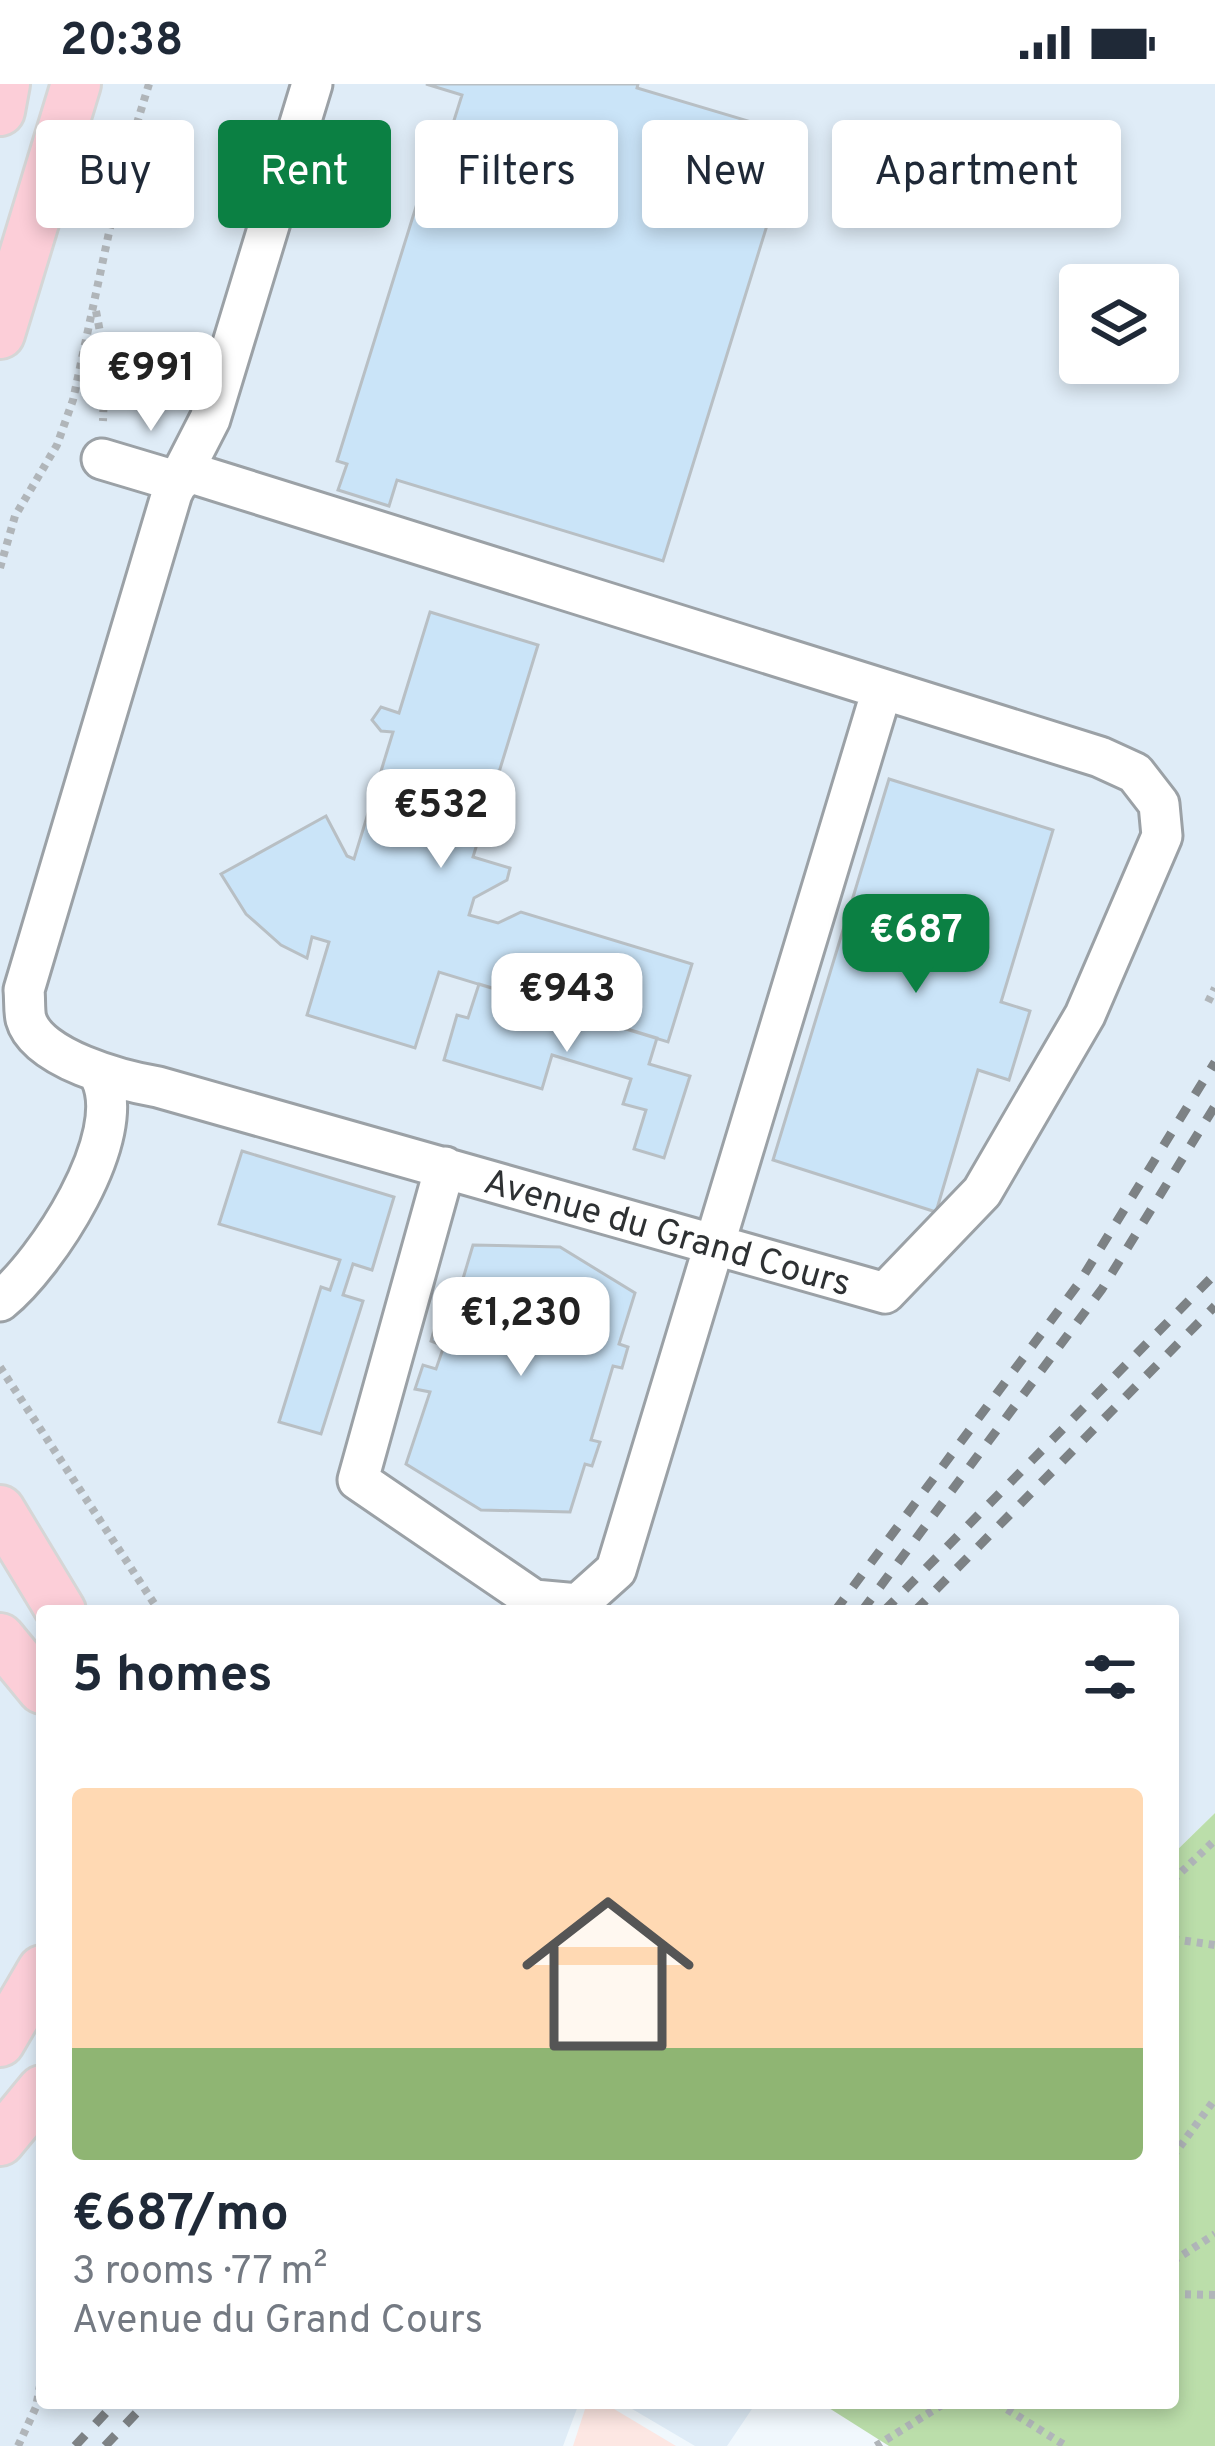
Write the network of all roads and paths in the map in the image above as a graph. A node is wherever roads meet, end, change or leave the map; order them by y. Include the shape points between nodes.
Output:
1 (5, 84) edge
2 (76, 84) edge
3 (148, 84) edge
4 (312, 84) edge
5 (0, 111) edge
6 (95, 304) junction
7 (0, 334) edge
8 (102, 459) joint
9 (182, 476) junction
10 (0, 568) edge
11 (882, 690) junction
12 (1215, 988) edge
13 (1208, 1002) dead end
14 (13, 1028) edge
15 (100, 1076) junction
16 (445, 1167) junction
17 (713, 1244) junction
18 (0, 1301) edge
19 (0, 1367) edge
20 (0, 1510) edge
21 (58, 1605) edge
22 (155, 1605) edge
23 (0, 1638) edge
24 (36, 1682) edge
25 (1215, 1840) edge
26 (1179, 1874) edge
27 (1179, 1940) edge
28 (1215, 1945) edge
29 (36, 1980) edge
30 (0, 2042) edge
31 (36, 2097) edge
32 (1215, 2098) edge
33 (0, 2141) edge
34 (1179, 2148) edge
35 (1215, 2234) edge
36 (1179, 2256) edge
37 (1179, 2294) edge
38 (1215, 2295) edge
39 (36, 2407) edge
40 (935, 2409) edge
41 (1007, 2409) edge
42 (18, 2446) edge
43 (876, 2446) edge
44 (1066, 2446) edge

1 - 5 main road
2 - 7 main road
3 - 6 path
4 - 9 street, Avenue du Grand Cours via 211,419
6 - 8 path via 105,358
6 - 10 path via 74,400 15,516
8 - 9 street
9 - 11 street, Avenue du Grand Cours
9 - 14 street, Avenue du Grand Cours
11 - 17 street
11 - 17 street, Avenue du Grand Cours via 1135,773 1159,804 1162,836 1085,1015 982,1192 885,1293
12 - 13 path
14 - 15 street, Avenue du Grand Cours
15 - 16 street, Avenue du Grand Cours
15 - 18 street via 108,1103 80,1196 56,1239
16 - 17 street, Avenue du Grand Cours
16 - 17 street via 358,1480 534,1600 578,1604 616,1570
19 - 22 path
20 - 21 main road
23 - 24 main road
25 - 26 path
27 - 28 path
29 - 30 main road
31 - 33 main road
32 - 34 path
35 - 36 path
37 - 38 path
39 - 42 path
40 - 43 path
41 - 44 path

